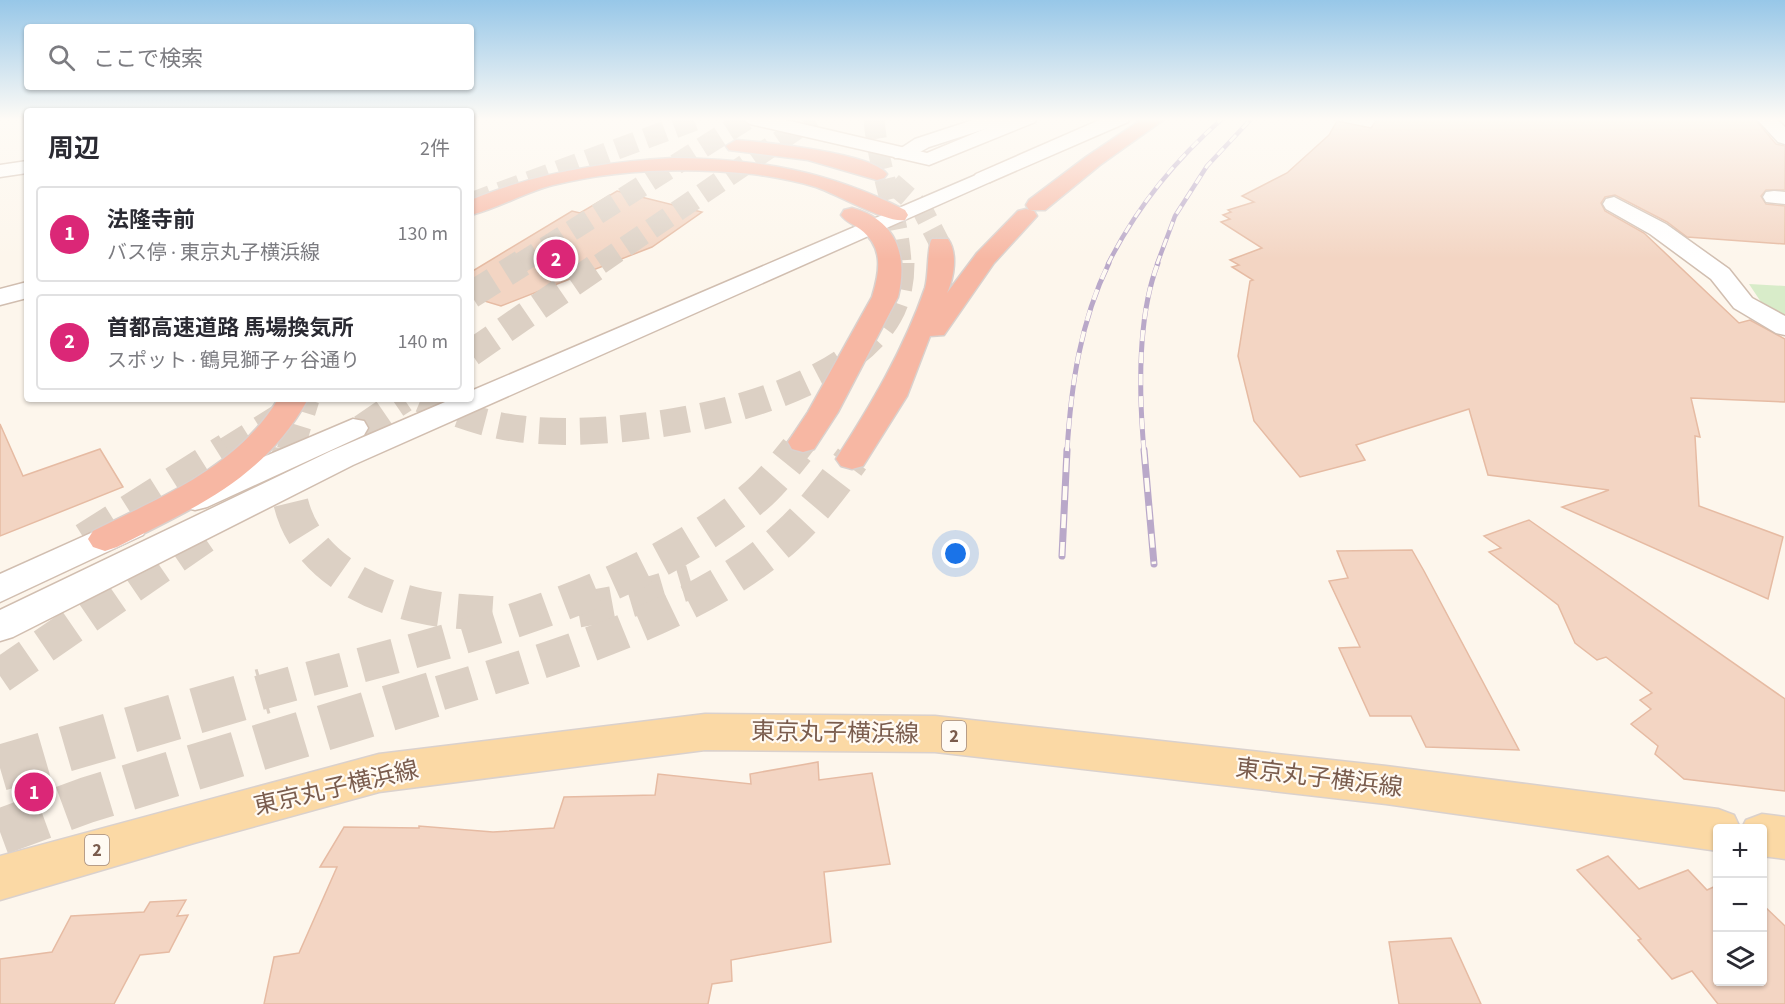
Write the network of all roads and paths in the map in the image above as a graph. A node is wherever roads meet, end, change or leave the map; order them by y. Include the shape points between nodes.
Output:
1 (548, 165) edge
2 (657, 165) edge
3 (704, 165) edge
4 (851, 165) edge
5 (989, 165) edge
6 (995, 165) edge
7 (1088, 165) edge
8 (24, 167) edge
9 (0, 171) edge
10 (973, 173) junction
11 (877, 174) tunnel mouth
12 (474, 191) edge
13 (1614, 204) dead end
14 (474, 207) edge
15 (875, 215) junction
16 (940, 244) tunnel mouth
17 (24, 291) edge
18 (0, 297) edge
19 (1785, 327) edge
20 (482, 372) dead end
21 (892, 396) junction
22 (474, 398) edge
23 (291, 402) edge
24 (412, 402) edge
25 (465, 402) edge
26 (802, 442) tunnel mouth
27 (852, 459) tunnel mouth
28 (105, 539) junction
29 (0, 589) edge
30 (0, 627) edge
31 (1713, 829) edge
32 (0, 878) edge

1 - 12 highway
2 - 14 highway via 578,175 510,192
3 - 15 highway via 796,175
4 - 11 highway
5 - 10 street
6 - 10 street
7 - 21 highway via 1032,211 985,258
8 - 9 street
10 - 15 street
13 - 19 street via 1720,274 1743,303
15 - 20 street
15 - 22 street
15 - 26 highway via 889,249 888,288 824,412
16 - 21 highway via 942,265 937,288
17 - 18 street
21 - 27 highway
23 - 28 highway via 264,441 236,465 202,489
24 - 28 street
25 - 30 street via 342,458
28 - 29 street
31 - 32 main road, 東京丸子横浜線 / 2 via 1386,785 934,734 705,732 379,773

